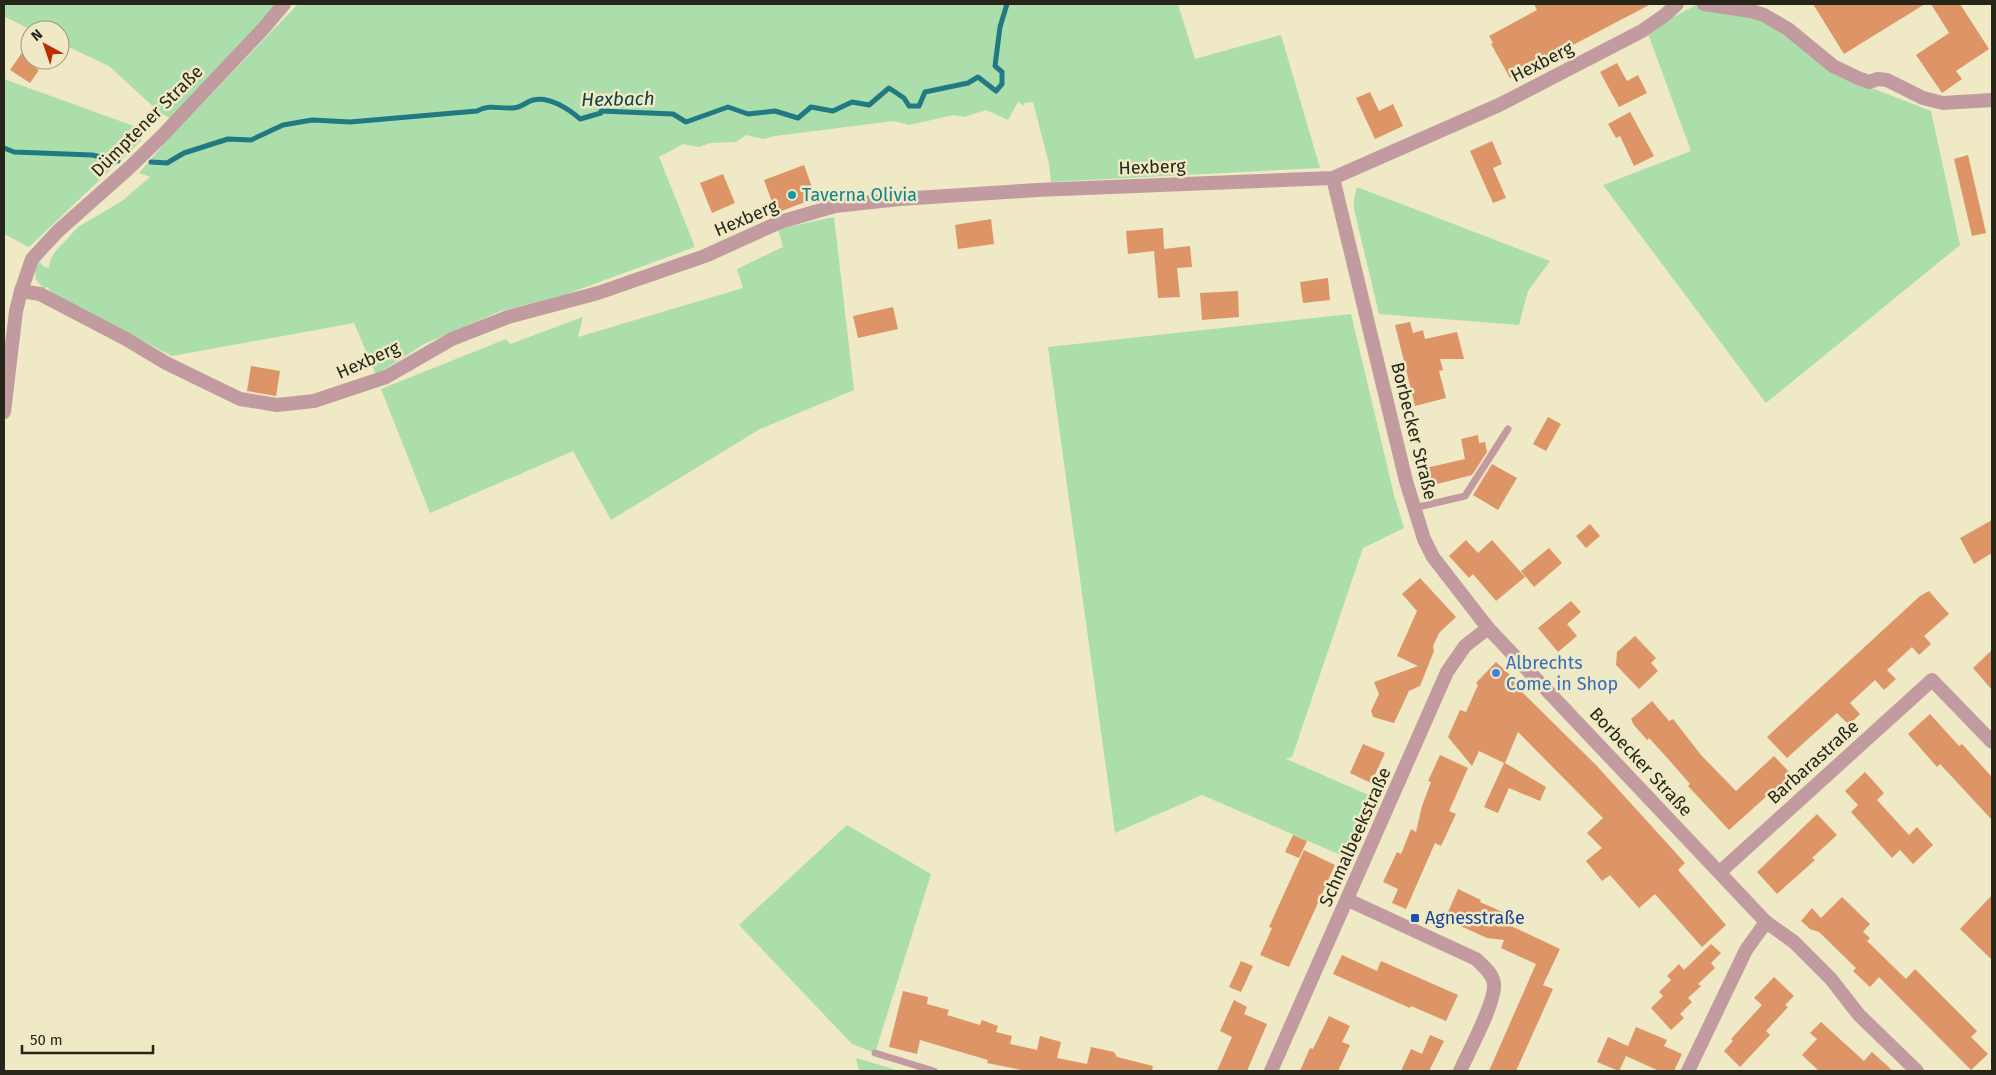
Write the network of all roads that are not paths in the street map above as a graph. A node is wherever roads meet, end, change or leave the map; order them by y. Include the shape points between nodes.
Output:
1 (284, 4) edge
2 (1677, 4) edge
3 (1704, 4) edge
4 (1992, 100) edge
5 (1333, 178) junction
6 (21, 291) junction
7 (4, 412) edge
8 (1508, 429) dead end
9 (1413, 508) junction
10 (1488, 628) junction
11 (1992, 742) edge
12 (1720, 872) junction
13 (1348, 900) junction
14 (1766, 922) junction
15 (875, 1053) dead end
16 (934, 1071) edge
17 (1271, 1071) edge
18 (1460, 1071) edge
19 (1688, 1071) edge
20 (1917, 1071) edge

1 - 6 street, Dümptener Straße via 162,136 32,259
2 - 5 street, Hexberg via 1642,31 1499,105
3 - 4 street via 1764,15 1788,29 1832,66 1869,82 1886,80 1943,104
5 - 6 street, Hexberg via 1037,190 835,206 780,222 705,256 598,294 508,317 452,339 386,377 314,401 277,405 240,400 40,294
5 - 9 street, Borbecker Straße
6 - 7 street
8 - 9 lane via 1465,496
9 - 10 street, Borbecker Straße via 1433,557
10 - 12 street, Borbecker Straße
10 - 13 street, Schmalbeekstraße via 1465,646 1447,672
11 - 12 street, Barbarastraße via 1932,680
12 - 14 street, Borbecker Straße
13 - 17 street, Schmalbeekstraße
13 - 18 street via 1476,958 1488,971 1494,983 1491,1001
14 - 19 street via 1746,950
14 - 20 street, Borbecker Straße via 1794,942 1831,979 1859,1015
15 - 16 lane

